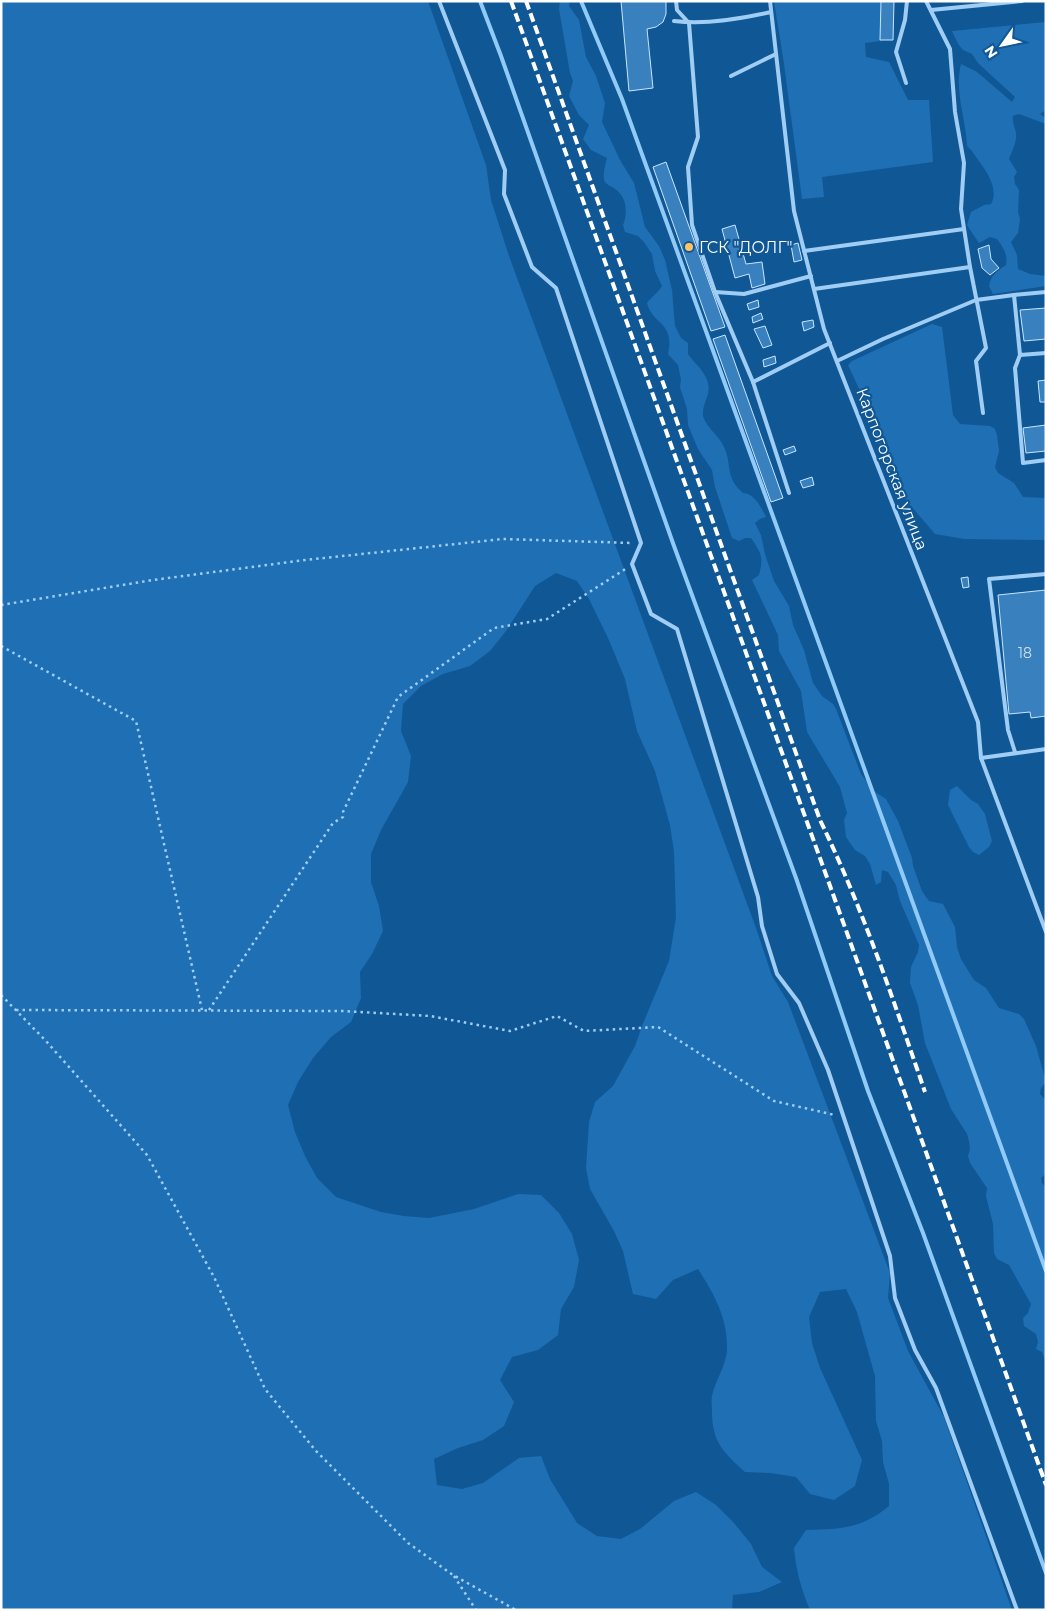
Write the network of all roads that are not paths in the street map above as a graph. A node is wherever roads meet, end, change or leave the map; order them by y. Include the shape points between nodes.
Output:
1 (439, 1) edge
2 (676, 1) edge
3 (770, 1) edge
4 (907, 1) edge
5 (926, 1) edge
6 (1022, 1) edge
7 (931, 10) junction
8 (771, 12) junction
9 (674, 20) dead end
10 (689, 23) junction
11 (776, 54) junction
12 (731, 76) dead end
13 (906, 83) dead end
14 (964, 229) junction
15 (804, 251) junction
16 (970, 267) junction
17 (811, 276) junction
18 (814, 290) junction
19 (715, 292) junction
20 (1046, 292) edge
21 (1014, 295) junction
22 (976, 300) junction
23 (830, 343) junction
24 (1046, 353) edge
25 (1020, 356) junction
26 (837, 361) junction
27 (753, 382) junction
28 (983, 413) dead end
29 (1046, 460) edge
30 (789, 493) dead end
31 (1046, 574) edge
32 (1046, 749) edge
33 (1015, 752) junction
34 (981, 758) junction
35 (1046, 932) edge
36 (1017, 1610) edge

1 - 36 lane via 505,170 504,194 532,267 556,288 641,543 632,564 651,614 677,629 778,974 799,1003 828,1070 890,1256 895,1298 915,1350 936,1388
2 - 10 lane via 677,10
3 - 8 lane, Карпогорская улица
4 - 13 lane via 896,52
5 - 7 lane
6 - 7 lane
7 - 14 lane via 950,49 955,112 964,162 961,209
8 - 10 lane via 735,20
8 - 11 lane, Карпогорская улица
9 - 10 lane
10 - 19 lane via 698,137 688,167 692,225
11 - 12 lane
11 - 15 lane, Карпогорская улица via 794,211
14 - 15 lane
14 - 16 lane
15 - 17 lane, Карпогорская улица
16 - 18 lane
16 - 22 lane
17 - 18 lane, Карпогорская улица
17 - 19 lane via 744,294
18 - 23 lane, Карпогорская улица
19 - 27 lane
20 - 21 lane
21 - 22 lane
21 - 25 lane
22 - 26 lane
22 - 28 lane via 986,348 976,360
23 - 26 lane, Карпогорская улица
23 - 27 lane
24 - 25 lane
25 - 29 lane via 1015,368 1023,463
26 - 34 lane, Карпогорская улица via 978,722
27 - 30 lane
31 - 33 lane via 989,578 1008,730
32 - 33 lane
33 - 34 lane
34 - 35 lane, Карпогорская улица

